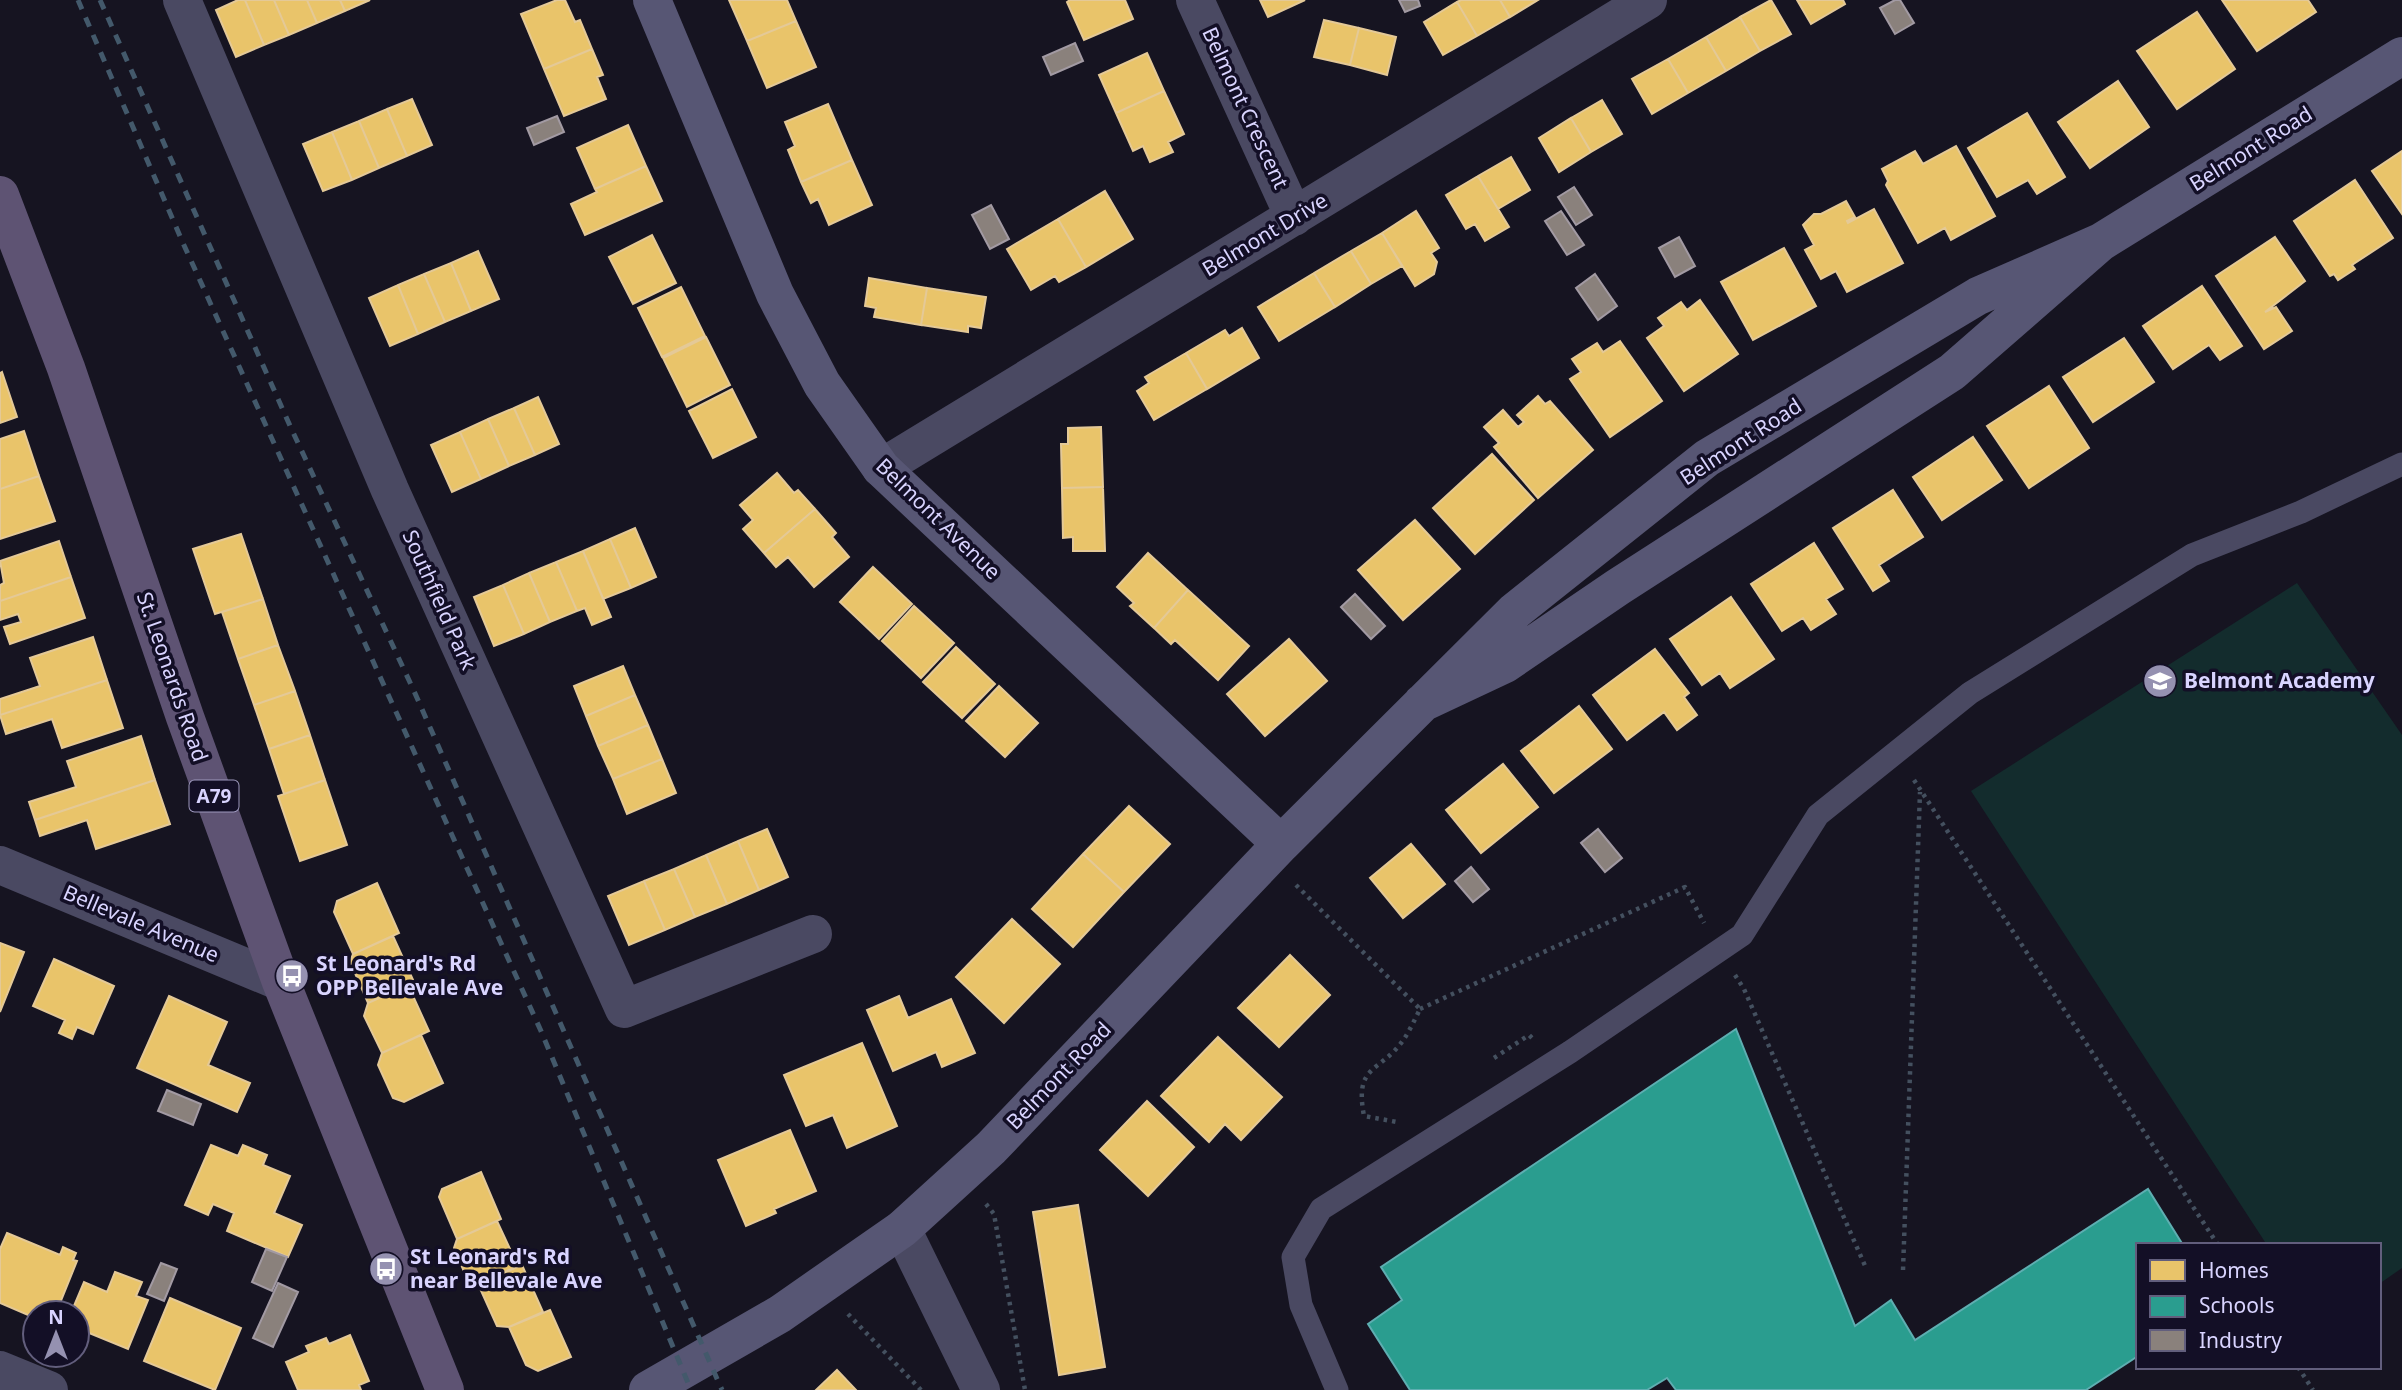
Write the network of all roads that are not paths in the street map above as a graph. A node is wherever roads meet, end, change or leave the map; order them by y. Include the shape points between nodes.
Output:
1 (181, 0) edge
2 (652, 0) edge
3 (1195, 0) edge
4 (1648, 0) edge
5 (2402, 56) edge
6 (0, 195) edge
7 (1294, 217) junction
8 (2101, 242) junction
9 (2402, 464) edge
10 (881, 468) junction
11 (1422, 703) junction
12 (1275, 850) junction
13 (0, 865) edge
14 (813, 934) dead end
15 (281, 982) junction
16 (902, 1229) junction
17 (0, 1370) edge
18 (49, 1390) edge
19 (445, 1390) edge
20 (648, 1390) edge
21 (981, 1390) edge
22 (1337, 1390) edge

1 - 14 street, Southfield Park via 390,490 624,1009
2 - 10 street, Belmont Avenue via 775,294 822,384
3 - 7 street, Belmont Crescent
4 - 7 street, Belmont Drive
5 - 8 street, Belmont Road
6 - 15 main road, St. Leonards Road / A79 via 66,368
7 - 10 street, Belmont Drive
8 - 11 street, Belmont Road via 1952,372 1506,664
8 - 11 street, Belmont Road via 1978,296 1707,458 1515,611
9 - 22 lane via 2301,512 2192,555 1970,694 1818,815 1742,934 1552,1064 1321,1209 1293,1257 1301,1305
10 - 12 street, Belmont Avenue
11 - 12 street, Belmont Road
12 - 16 street, Belmont Road via 1001,1138
13 - 15 street, Bellevale Avenue
15 - 19 main road, St. Leonards Road / A79
16 - 20 street, Belmont Road via 780,1314
16 - 21 street
17 - 18 street

